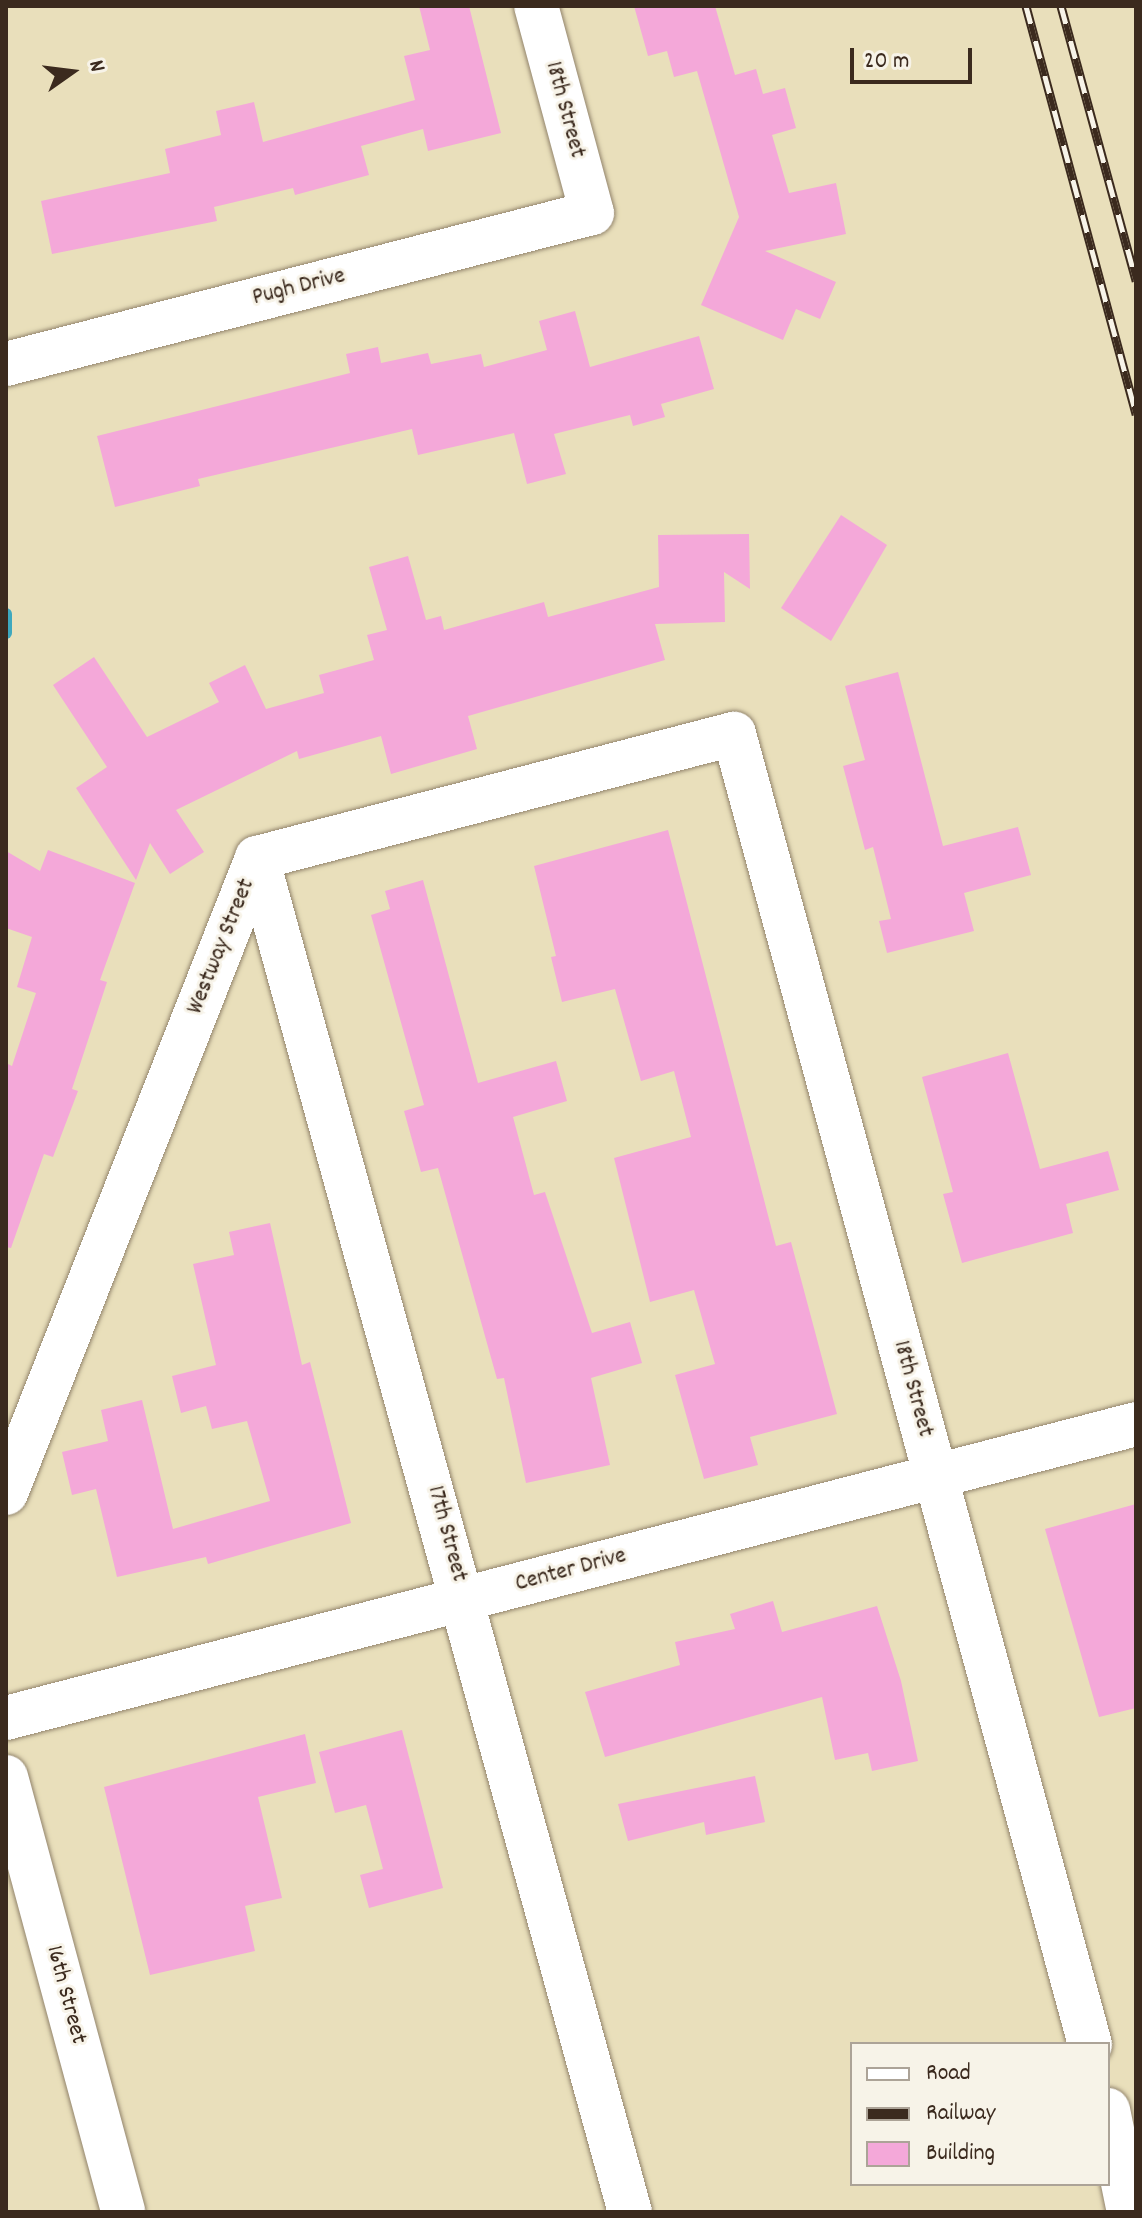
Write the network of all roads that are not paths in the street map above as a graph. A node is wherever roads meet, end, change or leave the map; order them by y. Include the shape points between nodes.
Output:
1 (536, 6) edge
2 (592, 213) joint
3 (6, 364) edge
4 (734, 734) joint
5 (257, 858) junction
6 (1136, 1424) edge
7 (935, 1476) junction
8 (6, 1493) edge
9 (463, 1599) junction
10 (6, 1718) edge
11 (6, 1777) edge
12 (1089, 2042) edge
13 (1110, 2120) edge
14 (123, 2212) edge
15 (630, 2212) edge
16 (1129, 2212) edge

1 - 2 street, 18th Street
2 - 3 street, Pugh Drive
4 - 5 street, Westway Street
4 - 7 street, 18th Street
5 - 8 street, Westway Street
5 - 9 street, 17th Street
6 - 7 street, Center Drive
7 - 9 street, Center Drive
7 - 12 street, 18th Street
9 - 10 street, Center Drive
9 - 15 street, 17th Street
11 - 14 street, 16th Street
13 - 16 street

